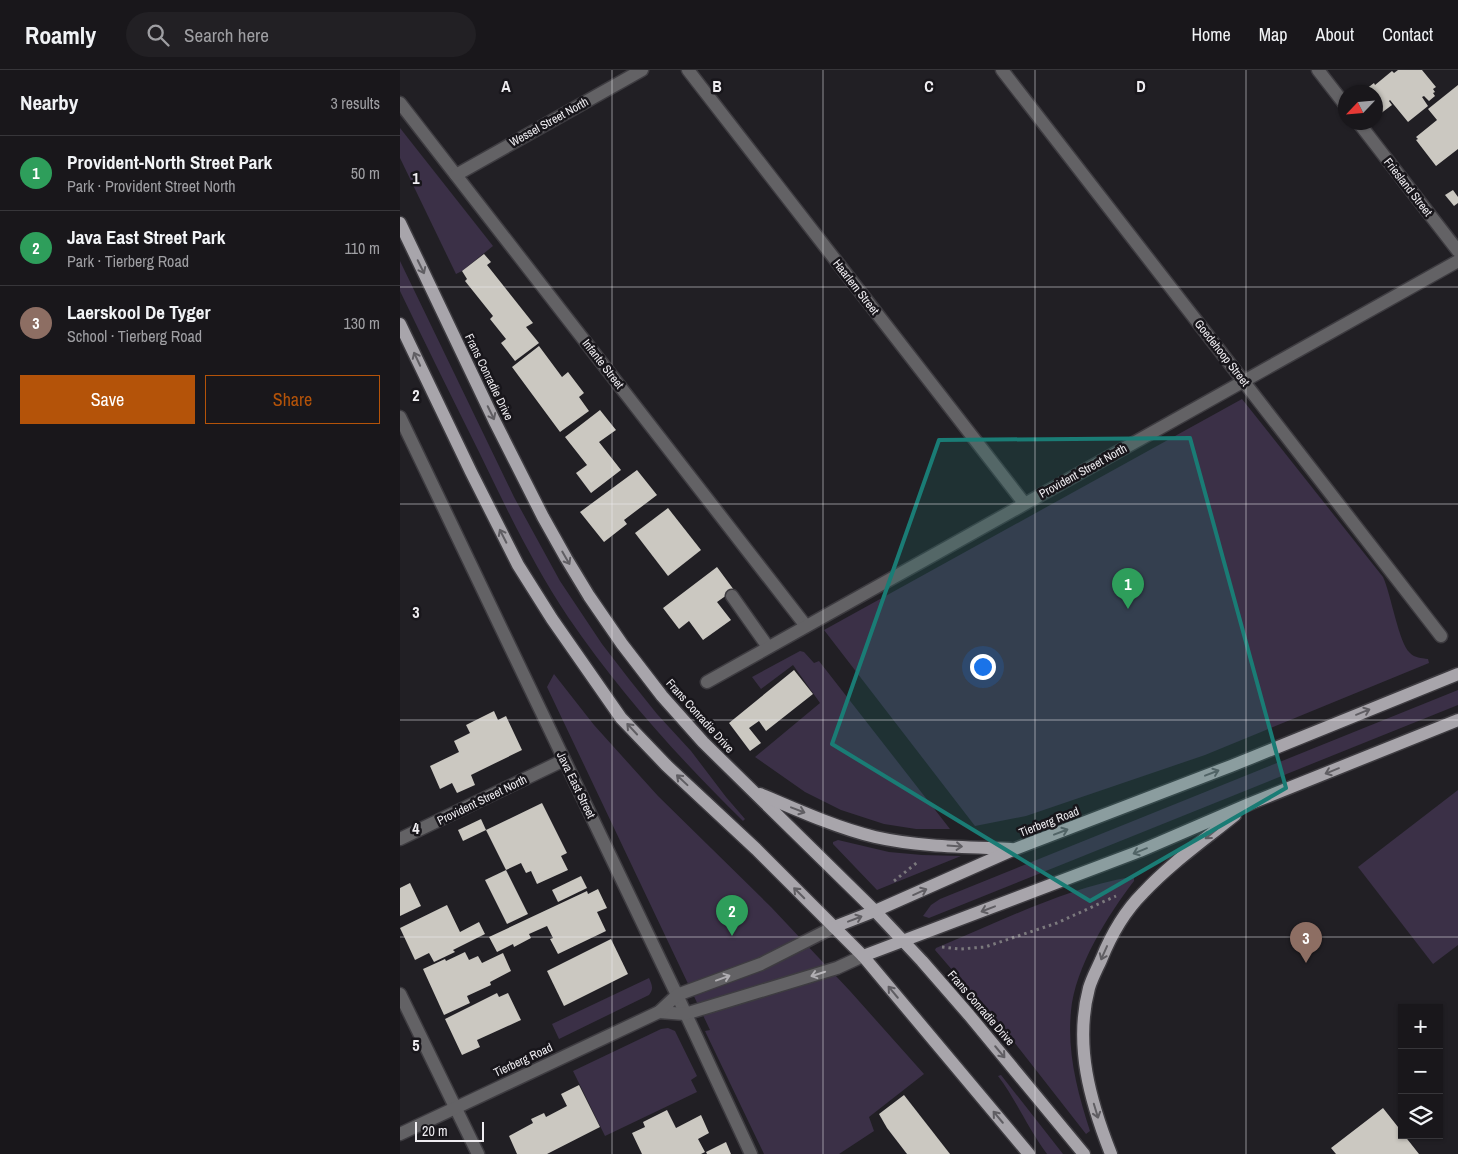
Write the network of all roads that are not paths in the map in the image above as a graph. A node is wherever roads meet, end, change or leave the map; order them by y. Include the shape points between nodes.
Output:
1 (642, 70) edge
2 (688, 70) edge
3 (1002, 70) edge
4 (1318, 70) edge
5 (1338, 96) edge
6 (400, 103) edge
7 (1364, 130) edge
8 (456, 175) junction
9 (400, 223) edge
10 (1458, 251) edge
11 (1458, 261) edge
12 (400, 324) edge
13 (1245, 382) junction
14 (400, 417) edge
15 (1024, 503) junction
16 (732, 596) dead end
17 (806, 626) junction
18 (1441, 636) dead end
19 (768, 647) junction
20 (1458, 674) edge
21 (707, 682) dead end
22 (1458, 720) edge
23 (564, 760) junction
24 (753, 791) junction
25 (1249, 804) junction
26 (400, 839) edge
27 (1015, 849) junction
28 (875, 911) junction
29 (834, 927) junction
30 (902, 941) junction
31 (863, 956) junction
32 (400, 994) edge
33 (677, 995) junction
34 (659, 1012) junction
35 (685, 1014) junction
36 (455, 1108) junction
37 (400, 1134) edge
38 (478, 1154) edge
39 (751, 1154) edge
40 (1029, 1154) edge
41 (1084, 1154) edge
42 (1111, 1154) edge

1 - 8 street, Wessel Street North
2 - 15 street, Haarlem Street
3 - 13 street, Goedehoop Street
4 - 5 street
6 - 8 street, Infante Street
7 - 10 street, Friesland Street
8 - 17 street, Infante Street
9 -> 24 main road, Frans Conradie Drive via 494,420 575,573 622,644 662,696
11 - 13 street, Provident Street North
29 -> 12 main road via 666,765 622,718 552,620 518,565
13 - 15 street, Provident Street North
13 - 18 street, Goedehoop Street
14 - 23 street, Java East Street
15 - 17 street, Provident Street North
16 - 19 street
17 - 19 street, Provident Street North
19 - 21 street, Provident Street North
27 -> 20 main road, Tierberg Road
22 -> 25 main road, Tierberg Road
23 - 26 street, Provident Street North
23 - 33 street, Java East Street
24 -> 27 main road via 873,836 908,843
24 - 28 main road, Frans Conradie Drive
25 -> 30 main road, Tierberg Road via 1140,851
25 -> 42 main road via 1141,894 1117,924 1090,988 1084,1020 1084,1059 1088,1086
28 -> 27 main road, Tierberg Road
29 -> 28 main road, Tierberg Road
28 - 30 main road, Frans Conradie Drive
29 - 31 main road
33 -> 29 street, Tierberg Road via 761,964
30 - 31 main road, Tierberg Road
30 -> 41 main road, Frans Conradie Drive via 969,1015
31 -> 35 street, Tierberg Road via 836,968
40 -> 31 main road
32 - 36 street
33 - 34 street, Tierberg Road
33 - 35 street, Java East Street
34 - 35 street, Tierberg Road
34 - 36 street, Tierberg Road
35 - 39 street, Java East Street
36 - 37 street, Tierberg Road
36 - 38 street

